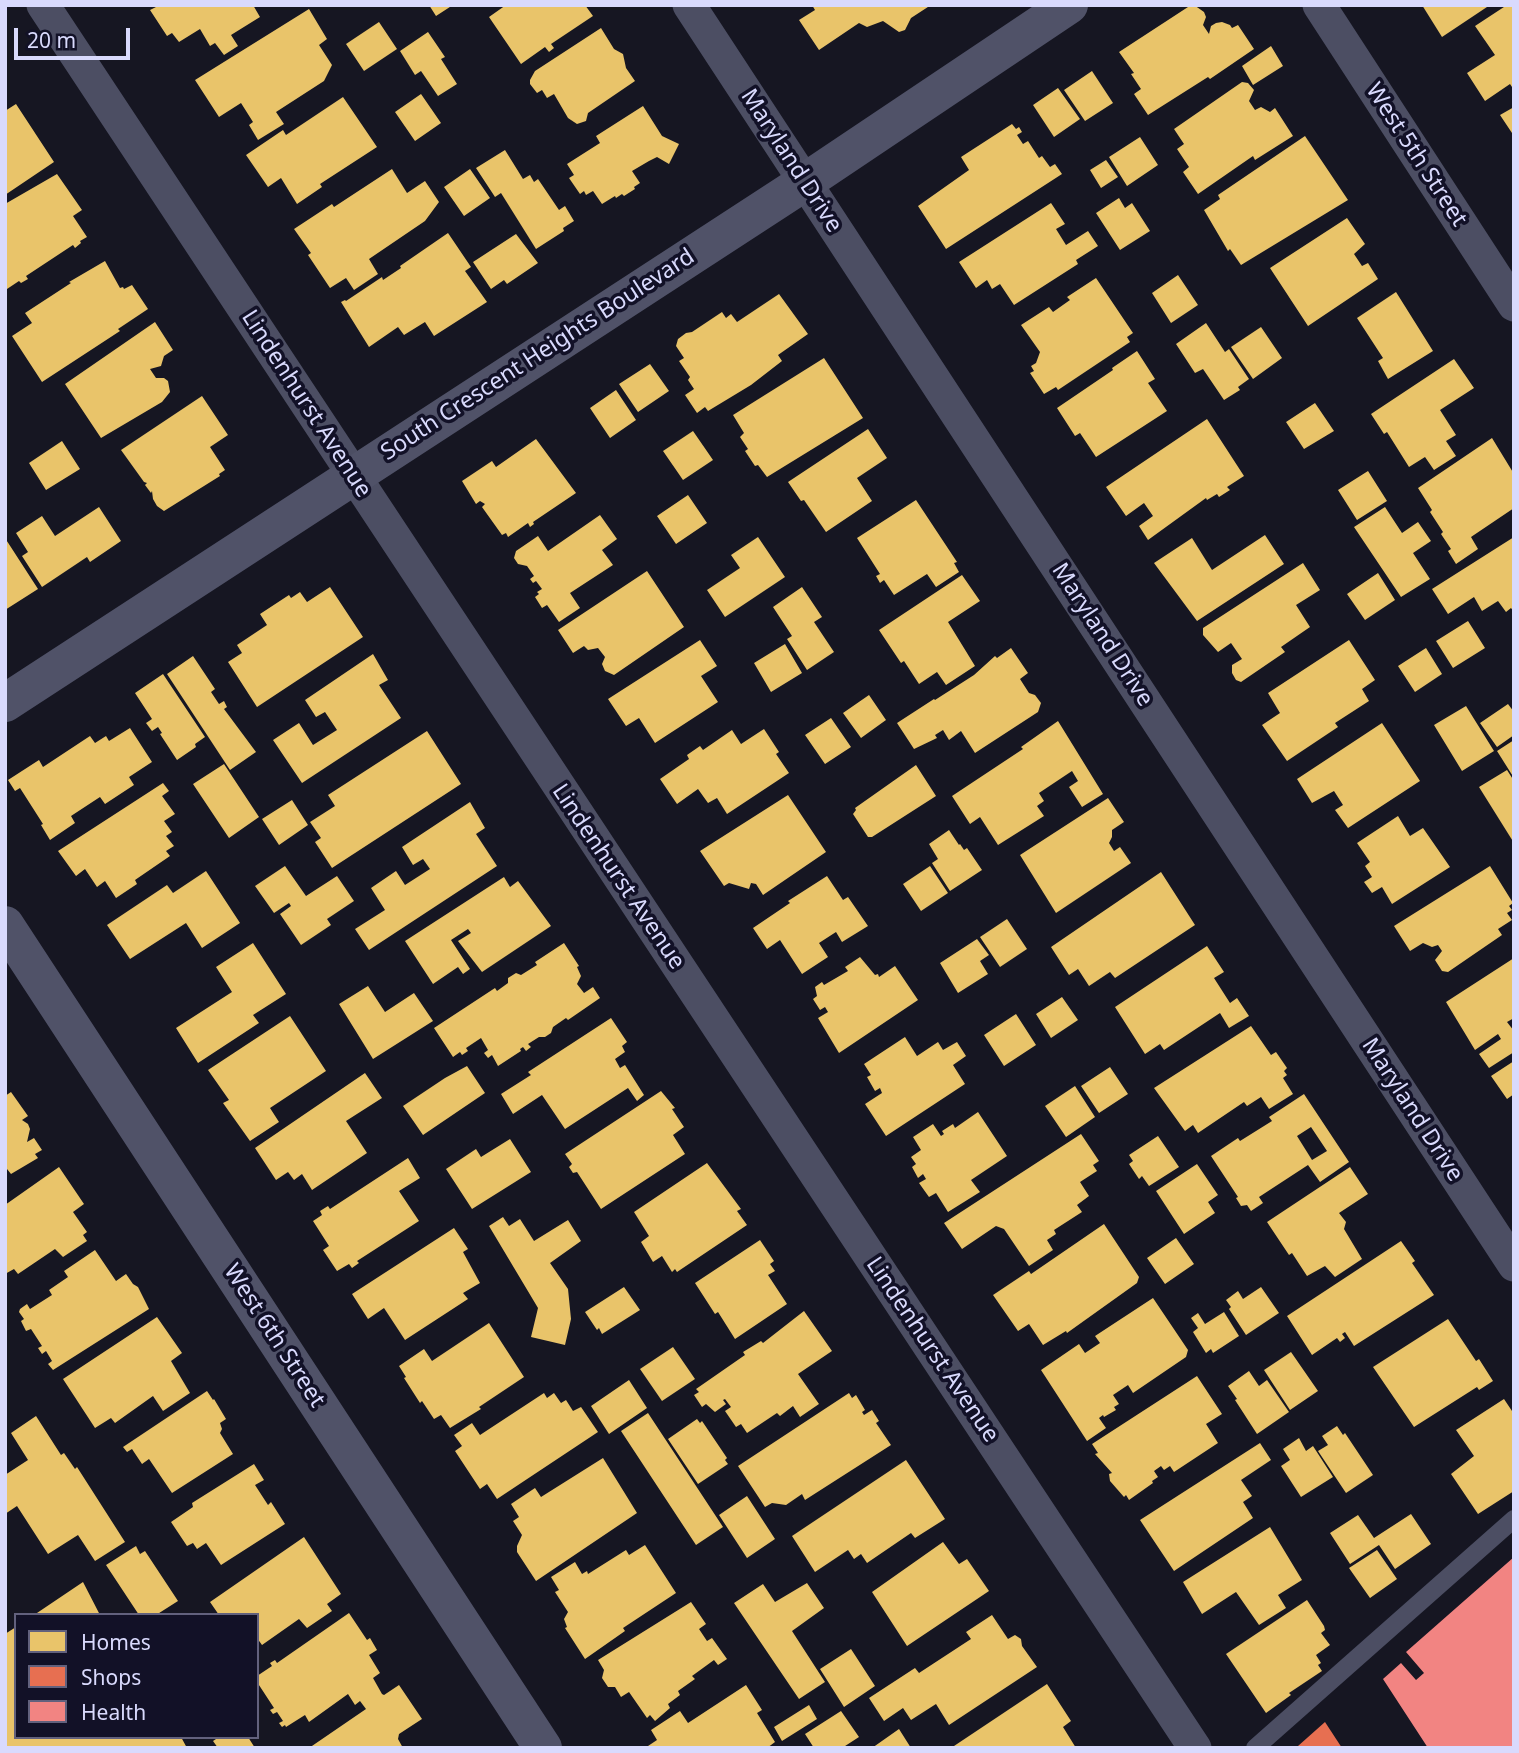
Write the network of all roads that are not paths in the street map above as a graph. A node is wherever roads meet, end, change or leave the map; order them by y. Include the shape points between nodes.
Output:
1 (43, 5) edge
2 (689, 5) edge
3 (1069, 5) edge
4 (1319, 5) edge
5 (804, 182) junction
6 (1514, 305) edge
7 (352, 475) junction
8 (5, 703) edge
9 (5, 925) edge
10 (1514, 1265) edge
11 (1514, 1519) edge
12 (543, 1748) edge
13 (1195, 1748) edge
14 (1255, 1748) edge

1 - 7 street, Lindenhurst Avenue
2 - 5 street, Maryland Drive
3 - 5 street, South Crescent Heights Boulevard
4 - 6 street, West 5th Street
5 - 7 street, South Crescent Heights Boulevard
5 - 10 street, Maryland Drive
7 - 8 street, South Crescent Heights Boulevard
7 - 13 street, Lindenhurst Avenue
9 - 12 street, West 6th Street
11 - 14 lane

